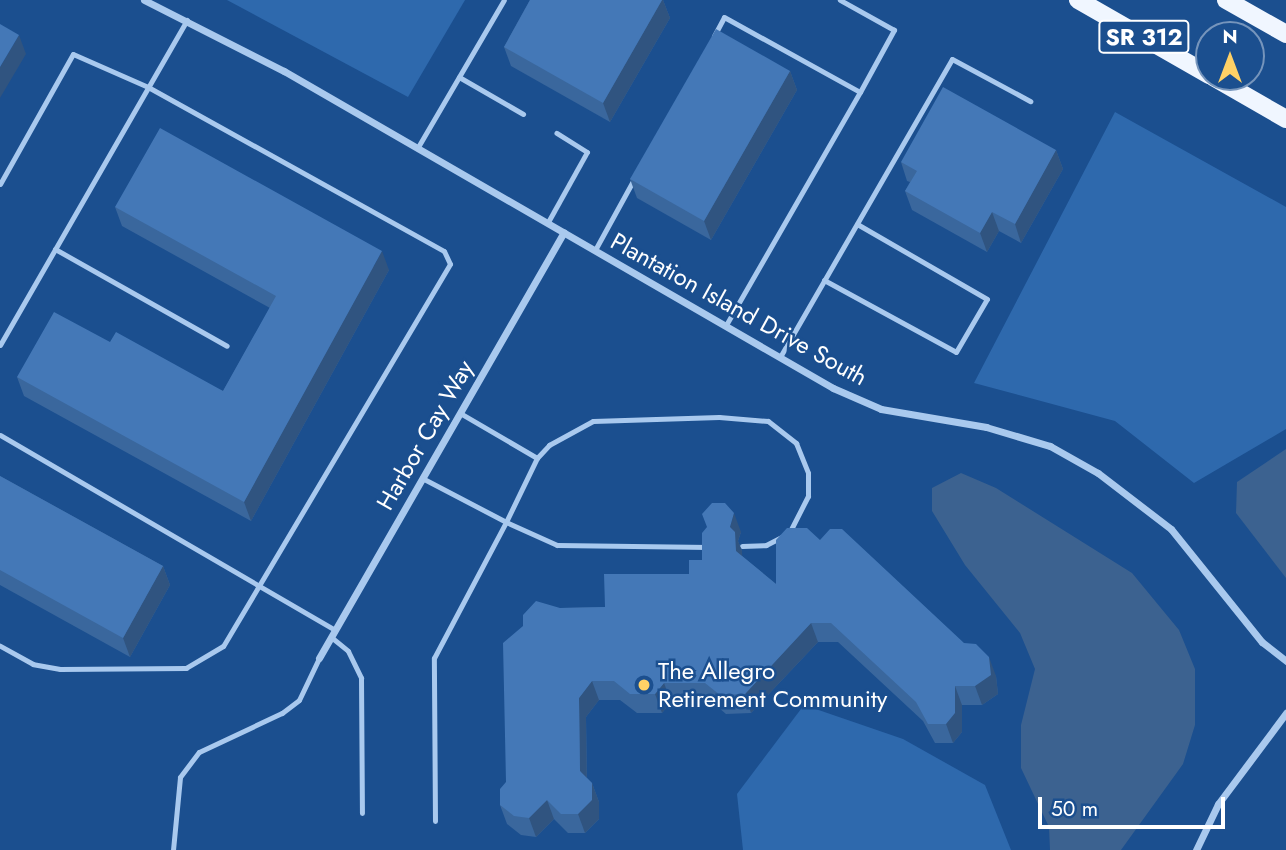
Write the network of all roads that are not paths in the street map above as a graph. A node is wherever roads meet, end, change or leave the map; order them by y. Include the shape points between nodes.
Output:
1 (144, 0) edge
2 (504, 0) edge
3 (840, 0) edge
4 (1078, 0) edge
5 (1226, 0) edge
6 (188, 19) junction
7 (1286, 34) edge
8 (710, 42) edge
9 (1195, 67) edge
10 (459, 77) junction
11 (148, 87) junction
12 (1237, 91) edge
13 (860, 92) junction
14 (1030, 101) dead end
15 (523, 114) dead end
16 (1286, 119) edge
17 (555, 133) dead end
18 (418, 147) junction
19 (636, 176) edge
20 (0, 184) edge
21 (548, 222) junction
22 (857, 224) junction
23 (564, 232) junction
24 (55, 249) junction
25 (595, 250) junction
26 (824, 280) junction
27 (726, 325) junction
28 (0, 345) edge
29 (228, 346) dead end
30 (780, 357) junction
31 (460, 413) junction
32 (0, 435) edge
33 (537, 458) junction
34 (422, 478) junction
35 (506, 522) junction
36 (742, 546) dead end
37 (709, 547) edge
38 (262, 587) junction
39 (333, 633) junction
40 (0, 646) edge
41 (319, 658) joint
42 (1286, 661) edge
43 (1286, 713) edge
44 (362, 813) dead end
45 (435, 821) dead end
46 (173, 850) edge
47 (1196, 850) edge

1 - 6 street, Plantation Island Drive South
2 - 10 lane
3 - 13 lane via 894,30
4 - 9 main road, SR 312
5 - 7 main road
6 - 11 lane
6 - 18 street, Plantation Island Drive South
8 - 13 lane via 724,17
10 - 15 lane
10 - 18 lane
11 - 20 lane via 73,54
11 - 24 lane
11 - 38 lane via 444,251 450,264
12 - 16 main road, SR 312
13 - 27 lane
14 - 22 lane via 952,59
17 - 21 lane via 587,152
18 - 21 street, Plantation Island Drive South
19 - 25 lane
21 - 23 street, Plantation Island Drive South
22 - 26 lane
22 - 26 lane via 987,299 956,352
23 - 25 street, Plantation Island Drive South
23 - 31 street, Harbor Cay Way
24 - 28 lane
24 - 29 lane
25 - 27 street, Plantation Island Drive South
26 - 30 lane
27 - 30 street, Plantation Island Drive South
30 - 42 street, Plantation Island Drive South via 881,409 985,427 1050,446 1098,473 1171,529 1262,642
31 - 33 lane
31 - 34 street, Harbor Cay Way
32 - 38 lane
33 - 35 lane
33 - 36 lane via 549,445 593,421 719,417 768,421 796,443 808,473 808,496 795,527 779,539
34 - 35 lane
34 - 39 street, Harbor Cay Way
35 - 37 lane via 557,545
35 - 45 lane via 434,658
38 - 39 lane
38 - 40 lane via 223,646 186,668 60,669 33,664
39 - 41 street, Harbor Cay Way
39 - 44 lane via 361,678
41 - 46 lane via 299,700 199,751 180,777
43 - 47 street via 1218,804

